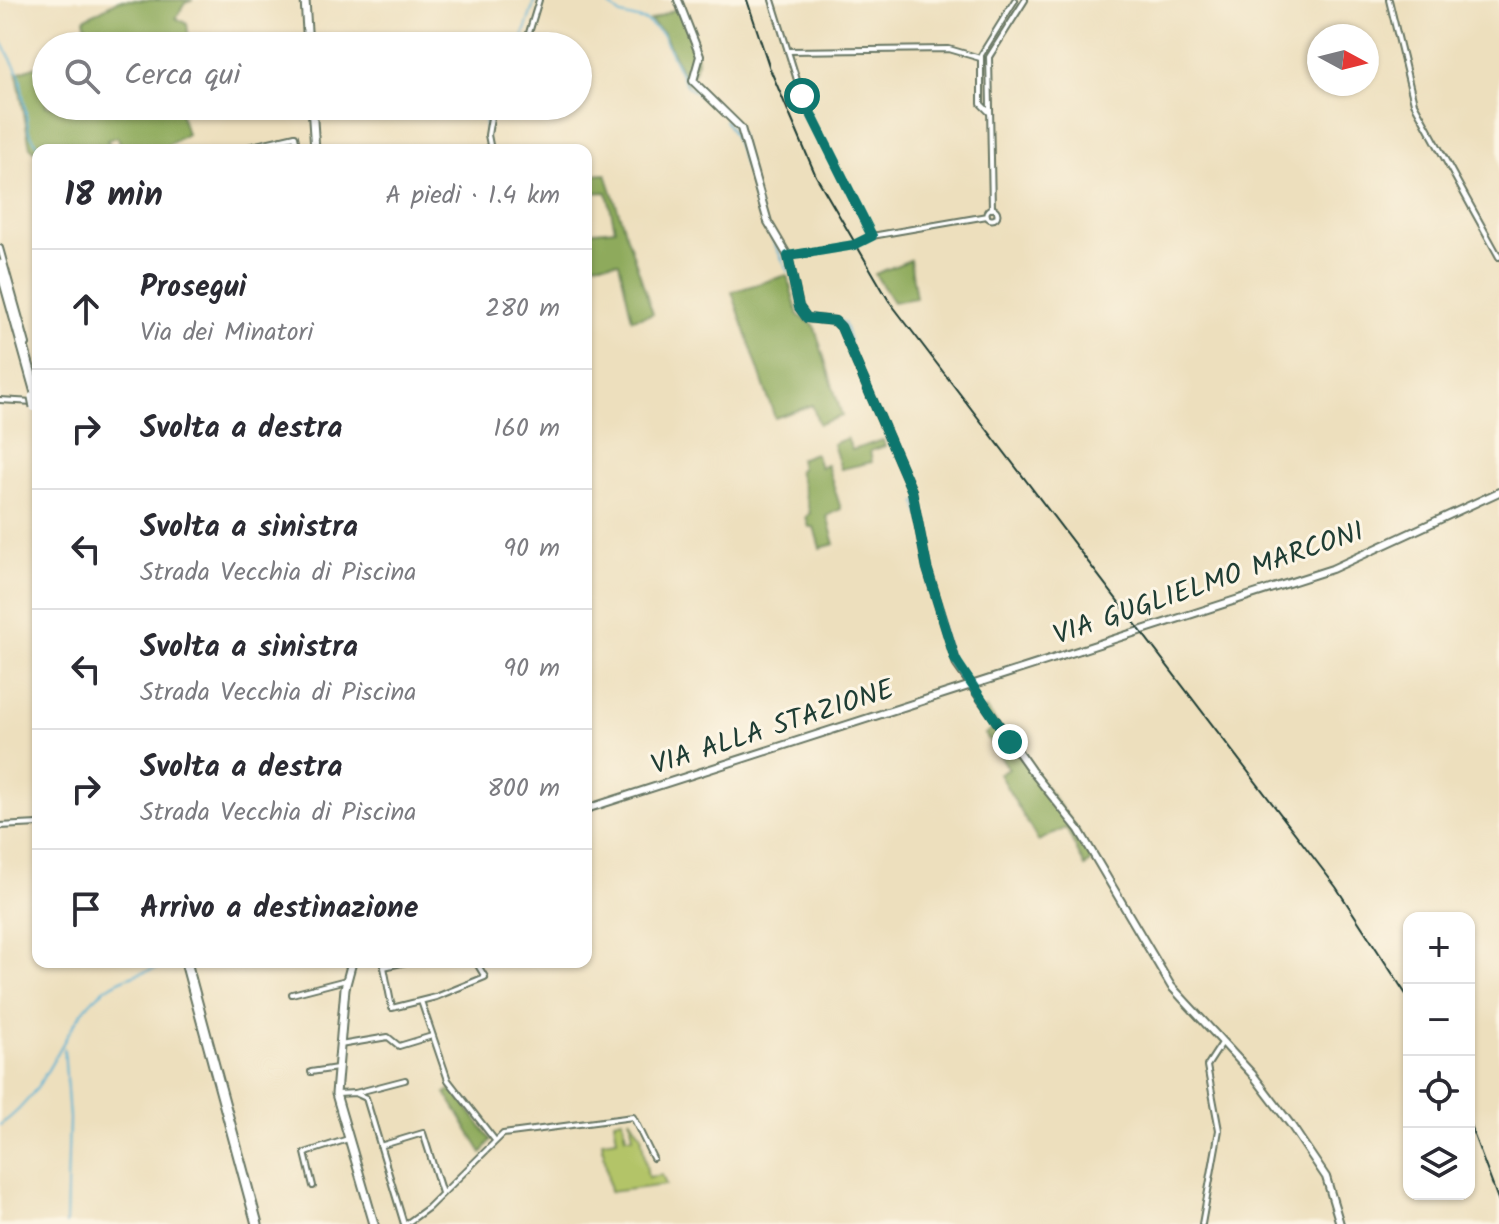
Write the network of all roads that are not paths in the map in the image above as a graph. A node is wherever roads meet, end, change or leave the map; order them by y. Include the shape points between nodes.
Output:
1 (305, 0) edge
2 (539, 0) edge
3 (678, 0) edge
4 (772, 0) edge
5 (1025, 0) edge
6 (1389, 0) edge
7 (1013, 1) edge
8 (307, 32) edge
9 (529, 32) edge
10 (787, 51) junction
11 (980, 58) junction
12 (990, 113) junction
13 (313, 120) edge
14 (491, 120) edge
15 (281, 139) junction
16 (260, 144) edge
17 (281, 144) edge
18 (297, 144) edge
19 (315, 144) edge
20 (490, 144) edge
21 (992, 209) junction
22 (987, 216) junction
23 (872, 236) junction
24 (0, 248) edge
25 (788, 256) junction
26 (1499, 257) edge
27 (0, 265) edge
28 (0, 282) edge
29 (32, 380) edge
30 (32, 383) edge
31 (32, 385) edge
32 (0, 400) edge
33 (32, 401) edge
34 (1499, 492) edge
35 (971, 685) junction
36 (592, 807) edge
37 (32, 824) edge
38 (0, 826) edge
39 (190, 968) edge
40 (350, 968) edge
41 (384, 968) edge
42 (480, 968) edge
43 (346, 980) junction
44 (292, 994) dead end
45 (421, 1001) junction
46 (432, 1036) junction
47 (1222, 1043) junction
48 (339, 1045) junction
49 (337, 1068) junction
50 (311, 1072) dead end
51 (405, 1080) dead end
52 (355, 1093) junction
53 (336, 1094) junction
54 (348, 1139) junction
55 (494, 1139) junction
56 (380, 1146) junction
57 (653, 1158) dead end
58 (313, 1186) dead end
59 (442, 1193) junction
60 (259, 1224) edge
61 (374, 1224) edge
62 (405, 1224) edge
63 (1202, 1224) edge
64 (1340, 1224) edge

1 - 8 main road
2 - 9 street
3 - 25 street via 700,56 693,81 741,128 768,222
4 - 10 street
5 - 12 street via 989,57
6 - 26 street via 1414,103
7 - 11 street
10 - 11 street via 949,49
10 - 23 street via 812,121
11 - 12 street via 981,104
12 - 21 street
13 - 19 main road
14 - 20 street
15 - 16 street
15 - 17 street
15 - 18 street via 296,136
21 - 22 street
21 - 22 street via 996,218
22 - 23 street
23 - 25 street via 854,245
24 - 29 street
25 - 35 street via 799,307 807,318 835,321 841,327 906,477 952,650
27 - 30 highway
28 - 31 highway
32 - 33 street
34 - 35 street, VIA GUGLIELMO MARCONI via 1332,569
35 - 36 street, VIA ALLA STAZIONE
35 - 47 street via 1079,830 1171,986
37 - 38 street
39 - 60 highway
40 - 43 main road
41 - 45 street via 392,1008
42 - 45 street via 485,977
43 - 44 street
43 - 48 main road
45 - 46 street
46 - 48 street via 399,1046 388,1037
46 - 55 street via 448,1080
47 - 63 street via 1207,1066 1219,1130
47 - 64 street via 1253,1075 1326,1177
48 - 49 main road
49 - 50 street
49 - 53 main road
51 - 52 street
52 - 53 street
52 - 56 street via 366,1098
53 - 54 main road
54 - 58 street via 305,1153
54 - 61 main road
55 - 57 street via 520,1130 633,1117
55 - 59 street
56 - 59 street via 423,1133
56 - 62 street
59 - 62 street

